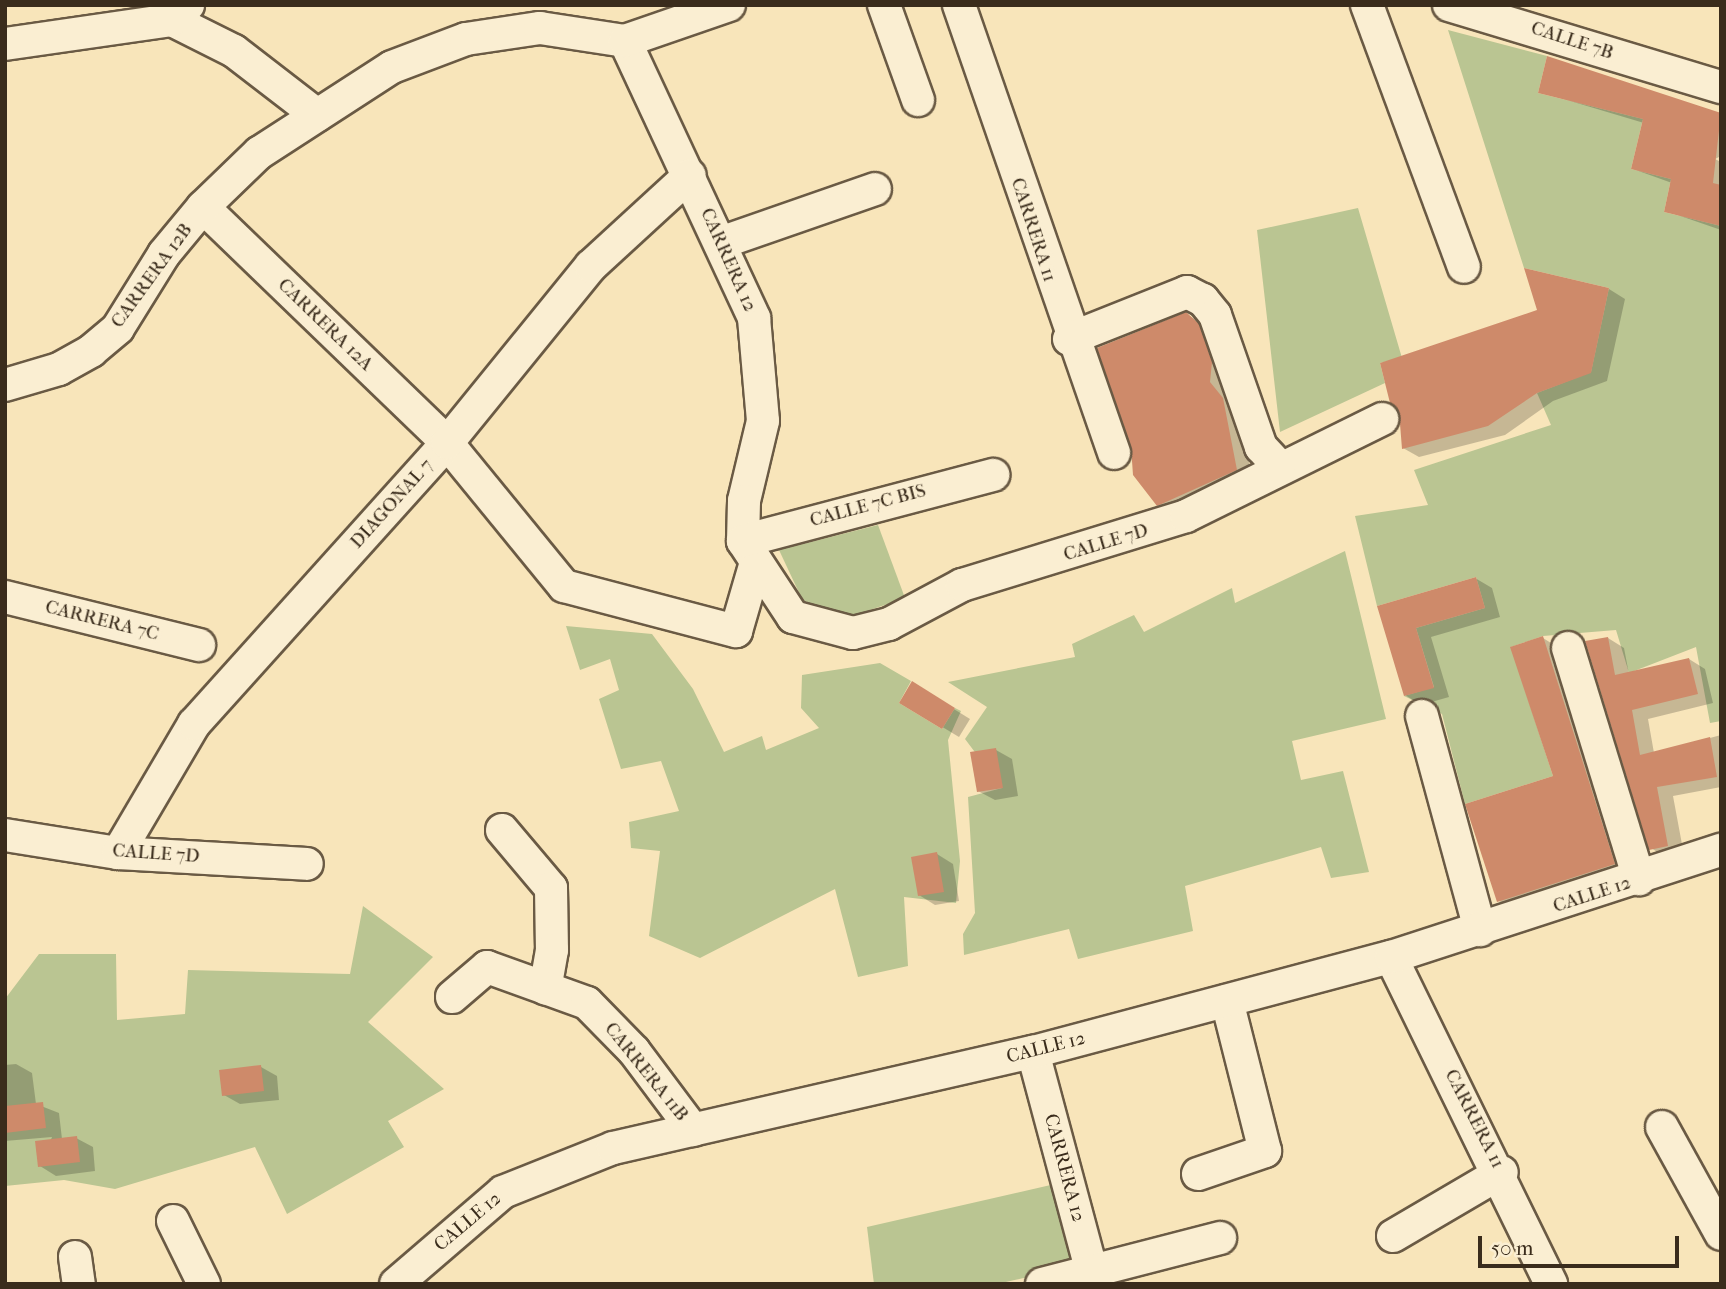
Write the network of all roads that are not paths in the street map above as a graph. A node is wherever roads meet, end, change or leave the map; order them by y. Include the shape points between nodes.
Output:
1 (729, 5) edge
2 (884, 5) edge
3 (959, 5) edge
4 (1367, 5) edge
5 (1449, 5) edge
6 (180, 13) edge
7 (662, 16) edge
8 (625, 41) junction
9 (5, 44) edge
10 (1712, 78) edge
11 (918, 100) dead end
12 (317, 115) junction
13 (690, 175) junction
14 (875, 189) dead end
15 (203, 207) junction
16 (720, 243) junction
17 (1464, 267) dead end
18 (1069, 339) junction
19 (5, 385) edge
20 (1382, 419) dead end
21 (447, 443) junction
22 (1114, 453) dead end
23 (1279, 466) junction
24 (993, 475) dead end
25 (749, 552) junction
26 (5, 597) edge
27 (199, 645) dead end
28 (1568, 648) dead end
29 (1422, 716) dead end
30 (502, 830) dead end
31 (5, 835) edge
32 (1721, 850) edge
33 (118, 853) junction
34 (307, 864) dead end
35 (1639, 879) junction
36 (1480, 930) junction
37 (1391, 957) junction
38 (545, 988) junction
39 (452, 998) dead end
40 (1227, 1001) junction
41 (1033, 1052) junction
42 (1662, 1127) dead end
43 (693, 1130) junction
44 (1502, 1172) junction
45 (1198, 1174) dead end
46 (173, 1222) dead end
47 (1721, 1234) edge
48 (1393, 1236) dead end
49 (1220, 1238) dead end
50 (1094, 1277) edge
51 (204, 1284) edge
52 (396, 1284) edge
53 (1042, 1284) edge
54 (1551, 1284) edge

1 - 7 street
2 - 11 street
3 - 18 street, CARRERA 11
4 - 17 street
5 - 10 street, CALLE 7B
6 - 9 street
6 - 12 street
7 - 8 street
8 - 12 street, CARRERA 12B via 540,28 466,40 392,67
8 - 13 street, CARRERA 12
12 - 15 street, CARRERA 12B via 259,153
13 - 16 street, CARRERA 12
13 - 21 street, DIAGONAL 7 via 591,266
14 - 16 street
15 - 19 street, CARRERA 12B via 164,254 118,328 60,369
15 - 21 street, CARRERA 12A
16 - 25 street, CARRERA 12 via 754,318 762,384 763,421 744,501
18 - 22 street, CARRERA 11
18 - 23 street via 1187,292 1203,300 1215,315 1261,447
20 - 23 street, CALLE 7D
21 - 25 street, CARRERA 12 via 564,586 736,631
21 - 33 street, DIAGONAL 7 via 194,724
23 - 25 street, CALLE 7D via 1186,516 962,585 889,624 853,633 820,629 793,617
24 - 25 street, CALLE 7C BIS
26 - 27 street, CARRERA 7C
28 - 35 street
29 - 36 street
30 - 38 street via 551,888 552,950
31 - 33 street, CALLE 7D
32 - 35 street, CALLE 12
33 - 34 street, CALLE 7D
35 - 36 street, CALLE 12
36 - 37 street, CALLE 12
37 - 40 street, CALLE 12
37 - 44 street, CARRERA 11
38 - 39 street, CARRERA 11B via 488,967
38 - 43 street, CARRERA 11B via 587,1003 634,1051
40 - 41 street, CALLE 12
40 - 45 street via 1265,1151
41 - 43 street, CALLE 12
41 - 50 street, CARRERA 12
42 - 47 street
43 - 52 street, CALLE 12 via 613,1148 503,1192
44 - 48 street
44 - 54 street, CARRERA 11
46 - 51 street
49 - 50 street
50 - 53 street

